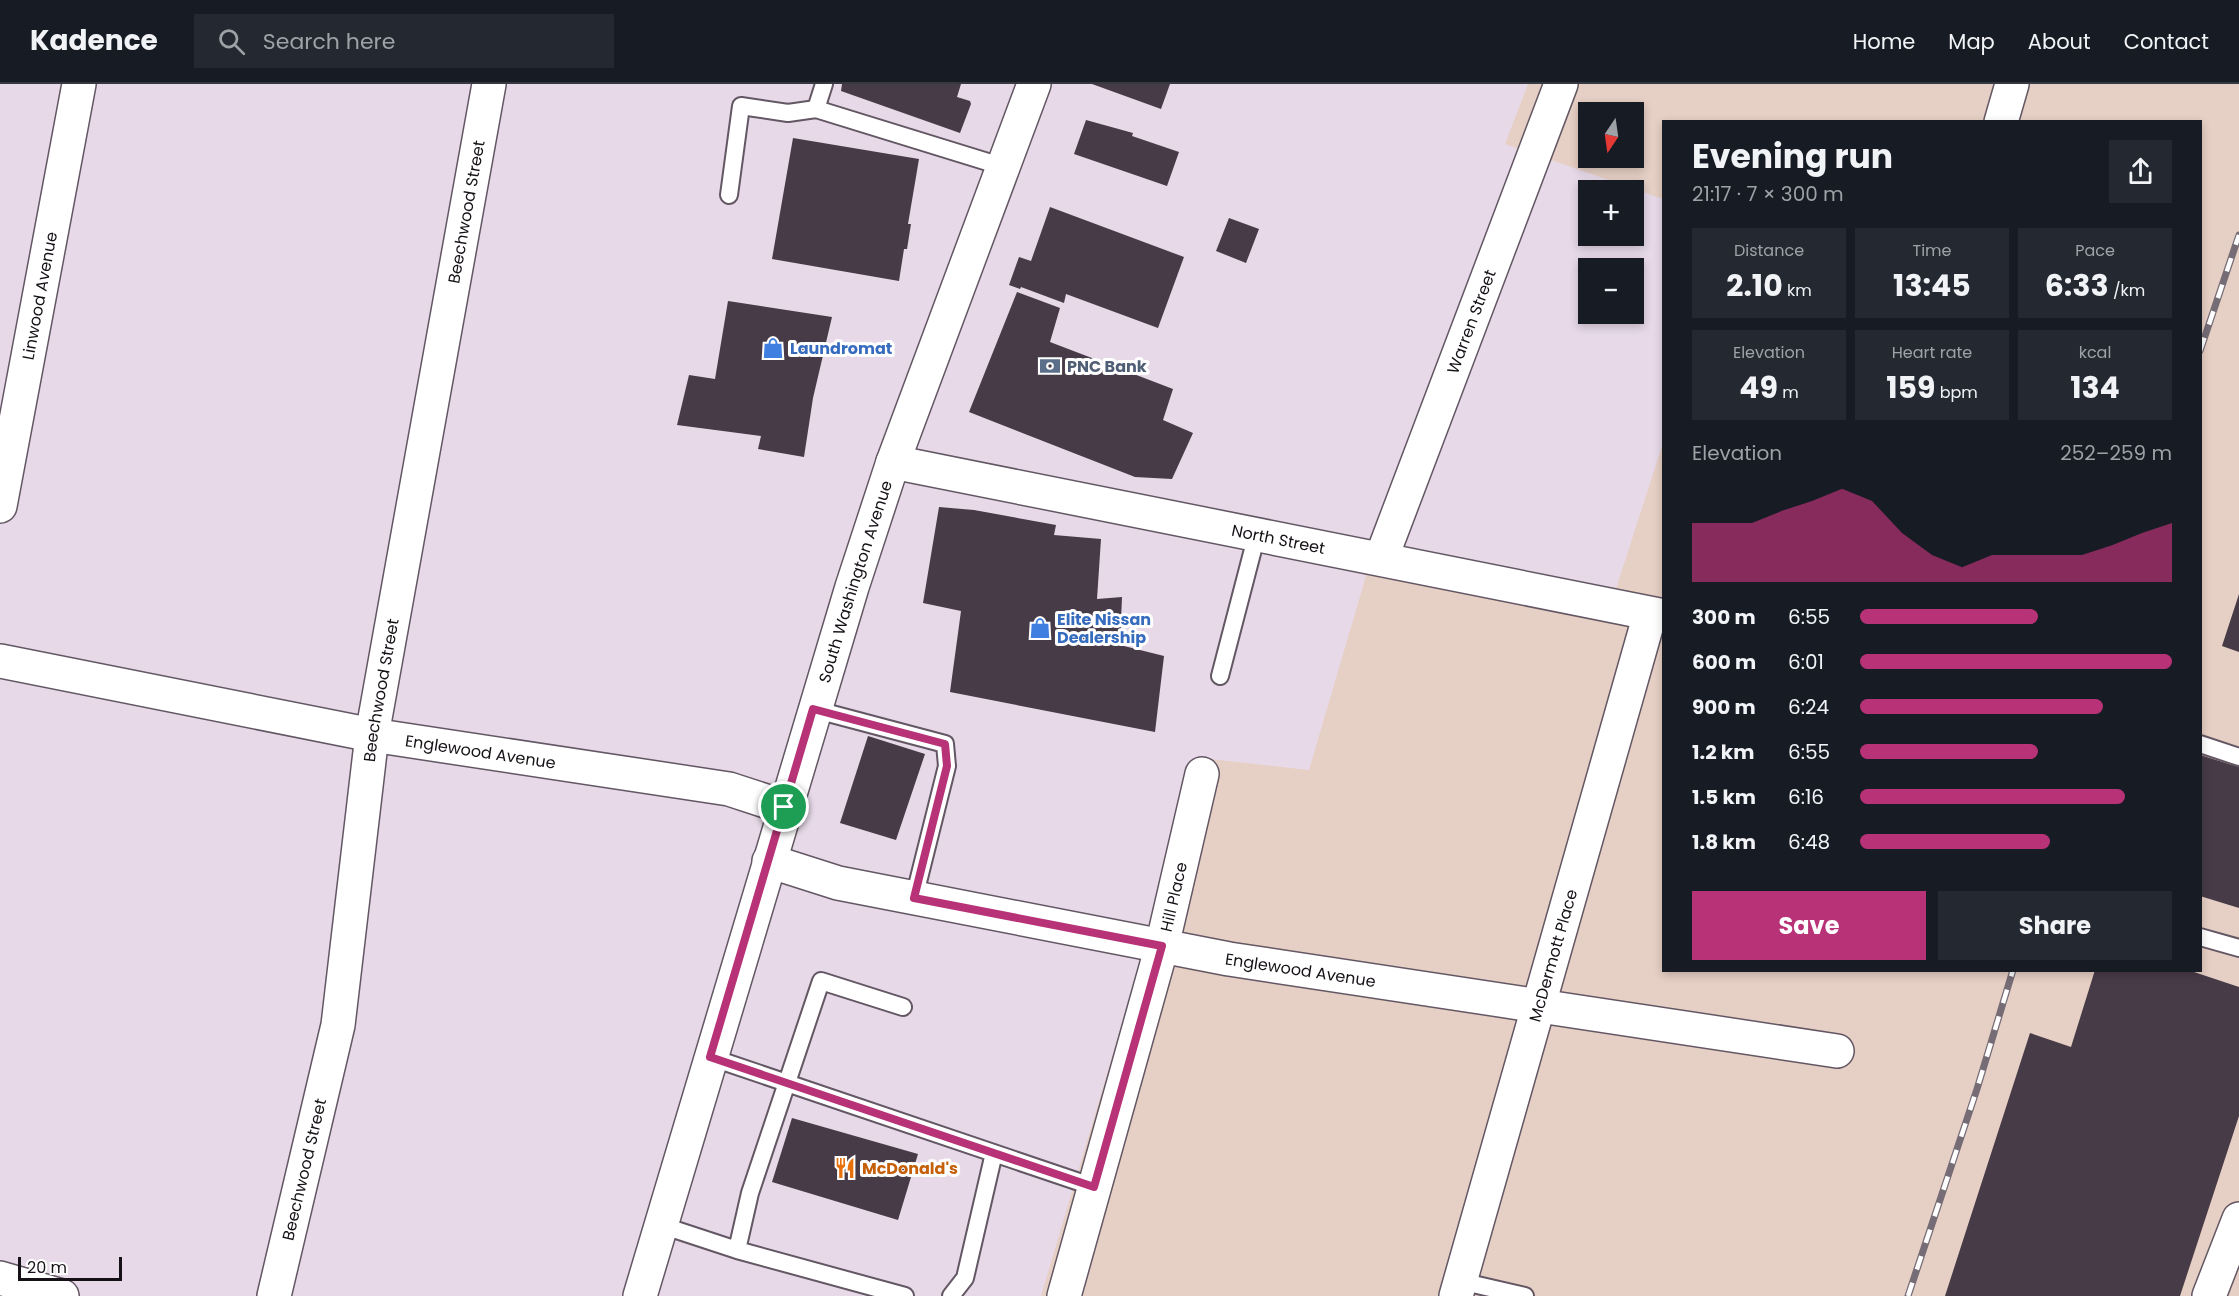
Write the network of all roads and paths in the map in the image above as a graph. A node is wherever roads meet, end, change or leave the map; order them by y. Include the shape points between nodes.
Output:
1 (80, 84) edge
2 (489, 84) edge
3 (824, 84) edge
4 (1034, 84) edge
5 (1561, 84) edge
6 (2012, 84) edge
7 (816, 109) junction
8 (2002, 120) edge
9 (1004, 167) junction
10 (729, 195) dead end
11 (893, 462) junction
12 (0, 506) edge
13 (1257, 534) junction
14 (1381, 560) junction
15 (1657, 615) edge
16 (0, 661) edge
17 (1220, 676) dead end
18 (813, 709) junction
19 (372, 735) junction
20 (2202, 745) edge
21 (2239, 757) edge
22 (1202, 774) dead end
23 (784, 807) junction
24 (769, 861) junction
25 (914, 898) junction
26 (2202, 938) edge
27 (1162, 946) junction
28 (2239, 948) edge
29 (1539, 1006) junction
30 (903, 1007) dead end
31 (1837, 1051) dead end
32 (710, 1057) junction
33 (786, 1083) junction
34 (994, 1153) junction
35 (1094, 1187) junction
36 (2239, 1219) edge
37 (661, 1225) junction
38 (737, 1250) junction
39 (0, 1278) edge
40 (1458, 1289) edge
41 (62, 1296) edge
42 (274, 1296) edge
43 (640, 1296) edge
44 (905, 1296) edge
45 (951, 1296) edge
46 (1064, 1296) edge
47 (1526, 1296) edge
48 (2209, 1296) edge

1 - 12 street, Linwood Avenue
2 - 19 street, Beechwood Street
3 - 7 lane
4 - 9 street, South Washington Avenue
5 - 14 street, Warren Street
6 - 8 street
7 - 9 lane
7 - 10 lane via 788,113 741,106
9 - 11 street, South Washington Avenue
11 - 13 street, North Street
11 - 18 street, South Washington Avenue
13 - 14 street, North Street
13 - 17 lane
14 - 15 street, North Street
15 - 29 street, McDermott Place
16 - 19 street, Englewood Avenue
18 - 23 street, South Washington Avenue
18 - 25 lane via 945,744 947,766
19 - 23 street, Englewood Avenue via 729,789
19 - 42 street, Beechwood Street via 338,1025
20 - 21 lane
22 - 27 street, Hill Place
23 - 24 street, South Washington Avenue
24 - 25 street, Englewood Avenue via 838,883
24 - 32 street, South Washington Avenue
25 - 27 street, Englewood Avenue
26 - 28 lane
27 - 29 street, Englewood Avenue
27 - 35 street, Hill Place
29 - 31 street, Englewood Avenue
29 - 40 street, McDermott Place
30 - 33 lane via 821,981
32 - 33 lane
32 - 37 street, South Washington Avenue
33 - 34 lane
33 - 38 lane via 750,1192
34 - 35 lane
34 - 45 lane via 965,1278
35 - 46 street, Hill Place
36 - 48 street
37 - 38 lane
37 - 43 street, South Washington Avenue
38 - 44 lane
39 - 41 street
40 - 47 lane

